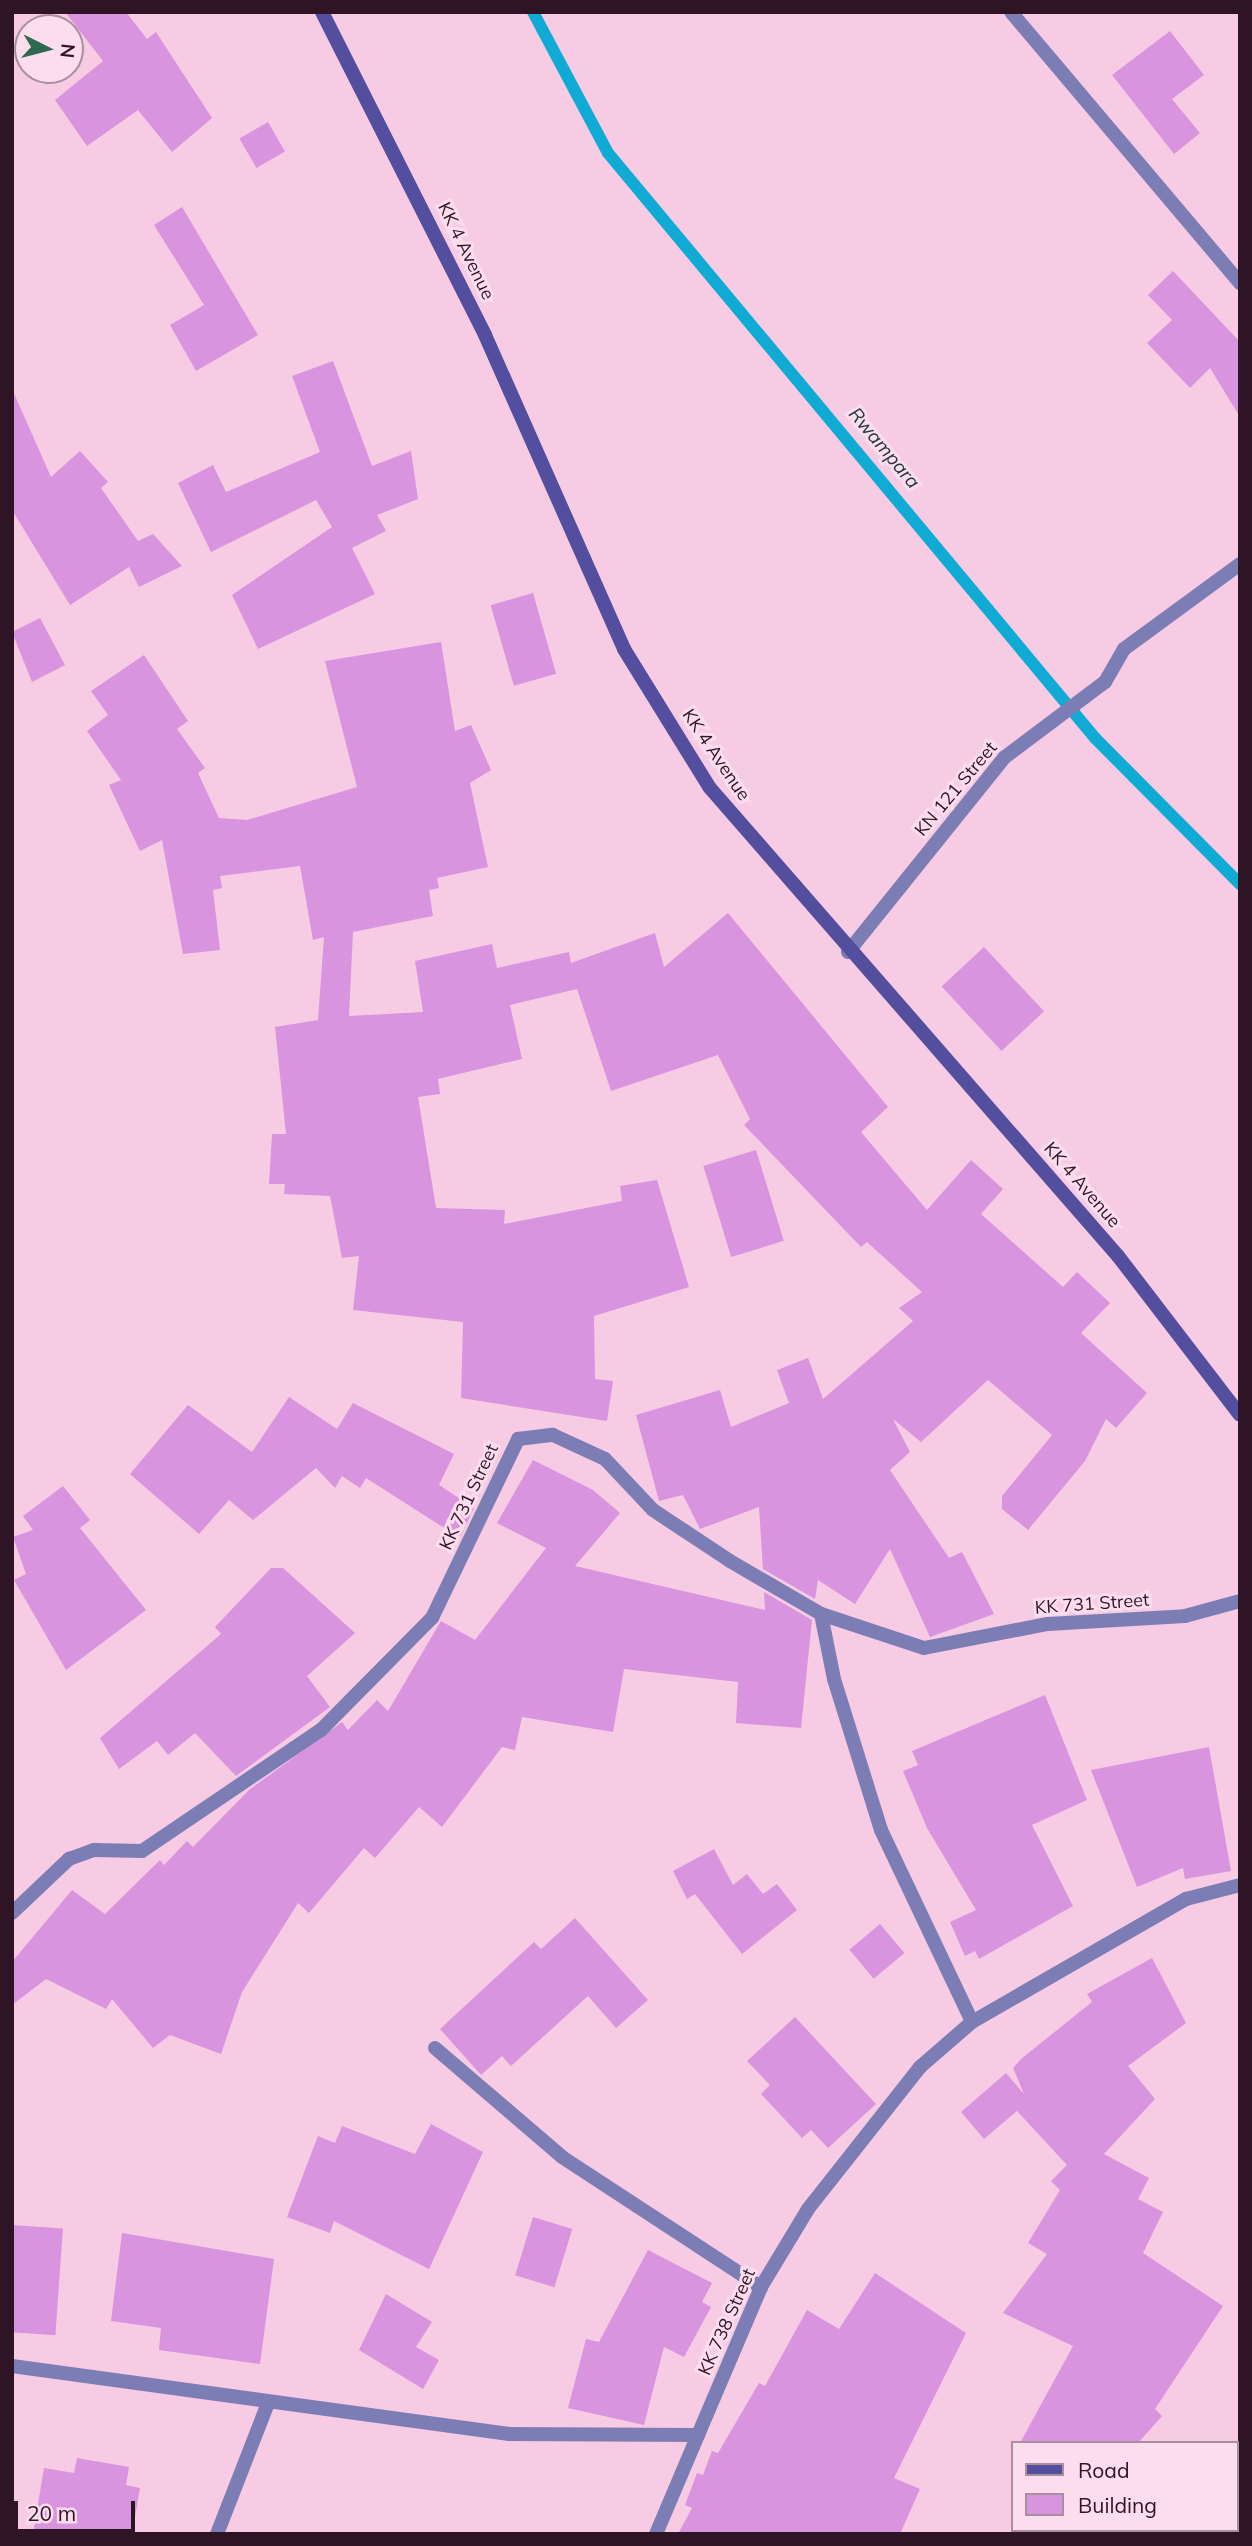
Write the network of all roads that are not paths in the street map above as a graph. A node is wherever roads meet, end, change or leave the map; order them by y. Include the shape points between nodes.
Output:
1 (321, 12) edge
2 (1010, 12) edge
3 (1240, 283) edge
4 (1240, 564) edge
5 (848, 952) junction
6 (1240, 1415) edge
7 (1240, 1601) edge
8 (821, 1614) junction
9 (1240, 1885) edge
10 (12, 1913) edge
11 (972, 2022) junction
12 (435, 2048) dead end
13 (761, 2287) junction
14 (12, 2366) edge
15 (268, 2403) junction
16 (698, 2435) junction
17 (217, 2534) edge
18 (656, 2534) edge

1 - 5 main road, KK 4 Avenue via 485,335 624,649 710,788
2 - 3 street
4 - 5 street, KN 121 Street via 1124,649 1105,682 1005,757
5 - 6 main road, KK 4 Avenue via 1118,1256
7 - 8 street, KK 731 Street via 1185,1616 1048,1624 923,1648
8 - 10 street, KK 731 Street via 653,1510 605,1459 553,1435 518,1439 432,1618 321,1730 142,1851 94,1850 69,1859
8 - 11 street via 834,1679 881,1830
9 - 11 street, KK 738 Street via 1186,1899
11 - 13 street, KK 738 Street via 920,2067 808,2209
12 - 13 street via 562,2157
13 - 16 street, KK 738 Street
14 - 15 street
15 - 16 street via 509,2434
15 - 17 street
16 - 18 street, KK 738 Street

